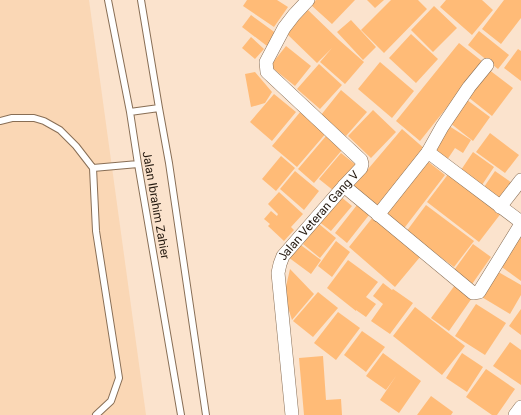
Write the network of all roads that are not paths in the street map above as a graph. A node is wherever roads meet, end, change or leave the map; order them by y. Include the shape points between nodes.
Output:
1 (108, 0) edge
2 (141, 0) edge
3 (308, 0) edge
4 (487, 65) dead end
5 (159, 108) junction
6 (130, 112) junction
7 (0, 121) edge
8 (428, 152) junction
9 (138, 164) junction
10 (93, 168) junction
11 (521, 180) edge
12 (344, 186) junction
13 (500, 206) junction
14 (378, 215) junction
15 (521, 223) edge
16 (521, 406) edge
17 (96, 415) edge
18 (181, 415) edge
19 (206, 415) edge
20 (292, 415) edge
21 (515, 415) edge

1 - 6 lane, Jalan Ibrahim Zahier
2 - 5 lane, Jalan Ibrahim Zahier
3 - 12 street, Jalan Veteran Gang V via 284,28 266,62 266,67 267,72 361,160 361,168
4 - 8 street via 449,115
5 - 6 lane
5 - 19 lane, Jalan Ibrahim Zahier
6 - 9 lane, Jalan Ibrahim Zahier
7 - 10 lane via 34,118 44,121 60,130
8 - 13 street
8 - 14 street
9 - 10 lane
9 - 18 lane, Jalan Ibrahim Zahier
10 - 17 lane via 96,231 118,378 111,401
11 - 13 street
12 - 14 street
12 - 20 street, Jalan Veteran Gang V via 283,256 280,264 278,273
13 - 15 street
14 - 15 street via 473,293 479,292
16 - 21 street

